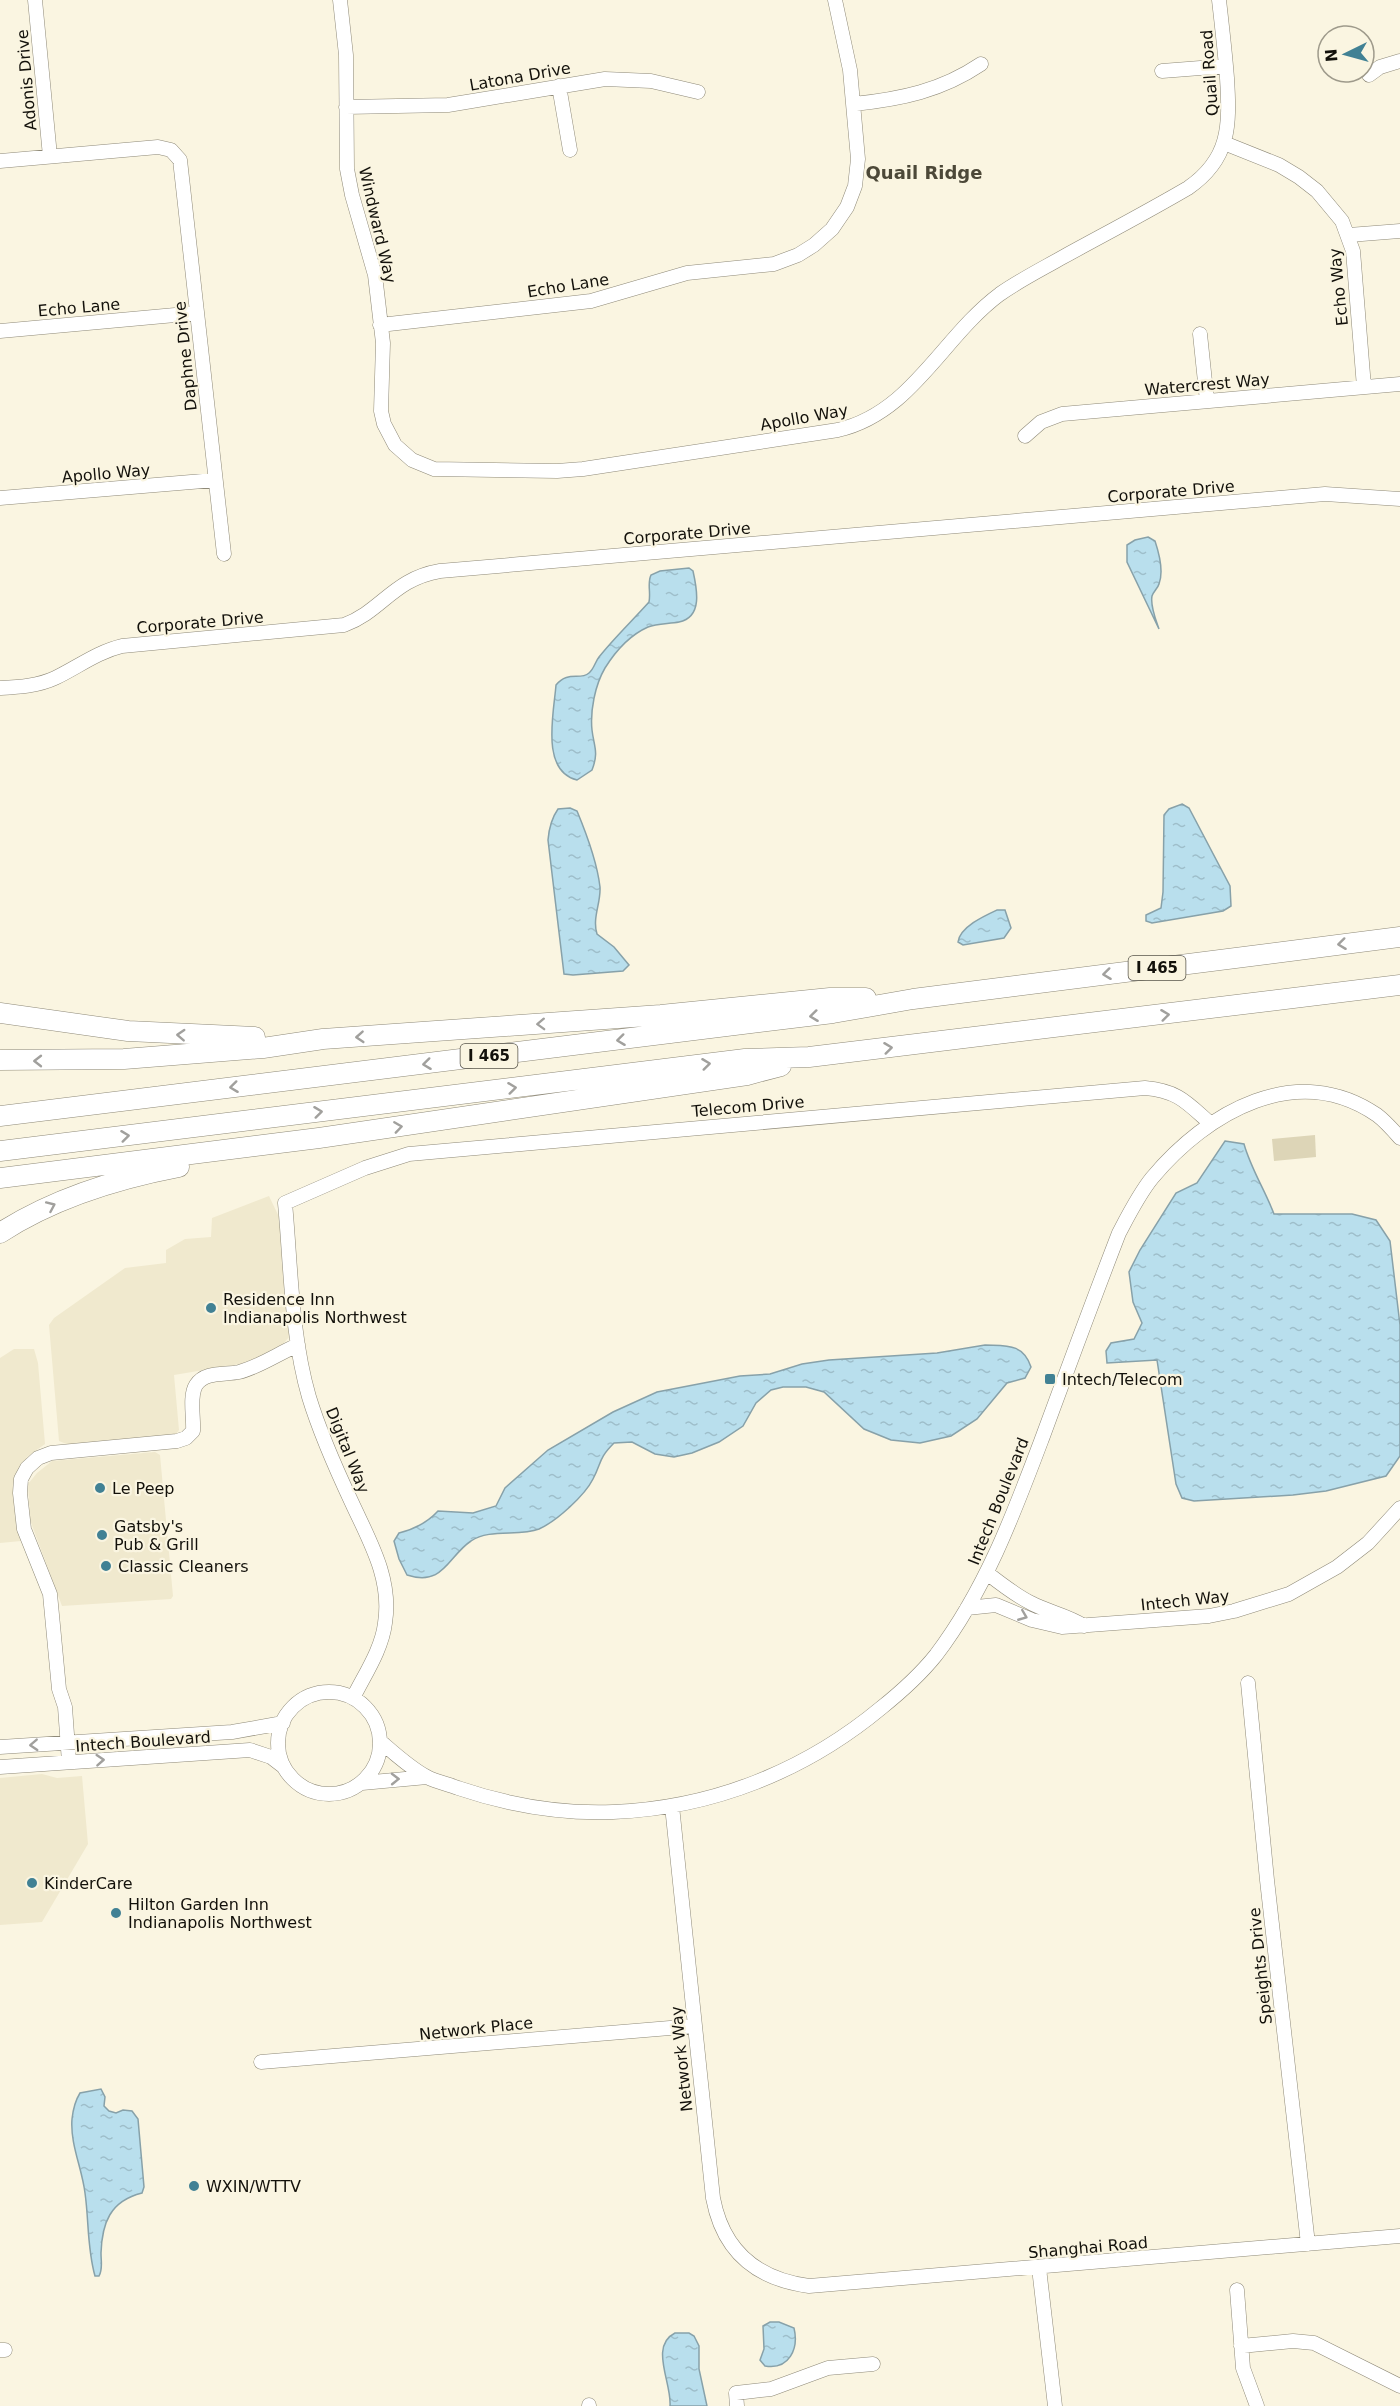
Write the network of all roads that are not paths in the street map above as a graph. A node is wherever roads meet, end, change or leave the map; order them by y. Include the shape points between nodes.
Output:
1 (35, 0) edge
2 (340, 0) edge
3 (835, 0) edge
4 (1219, 0) edge
5 (1400, 61) edge
6 (981, 64) dead end
7 (1226, 66) junction
8 (1376, 70) edge
9 (1162, 71) dead end
10 (559, 86) junction
11 (698, 92) dead end
12 (854, 104) junction
13 (346, 107) junction
14 (1224, 143) junction
15 (570, 150) dead end
16 (50, 156) junction
17 (0, 161) edge
18 (1400, 231) edge
19 (1349, 235) junction
20 (198, 314) junction
21 (380, 325) junction
22 (0, 331) edge
23 (1200, 334) dead end
24 (1400, 384) edge
25 (1365, 387) junction
26 (1207, 400) junction
27 (1025, 436) dead end
28 (401, 451) joint
29 (215, 480) junction
30 (0, 498) edge
31 (1400, 499) edge
32 (224, 554) dead end
33 (0, 688) edge
34 (1400, 937) edge
35 (1400, 985) edge
36 (913, 999) junction
37 (0, 1013) edge
38 (323, 1039) junction
39 (809, 1057) junction
40 (0, 1060) edge
41 (0, 1116) edge
42 (1211, 1124) junction
43 (1400, 1137) edge
44 (320, 1138) junction
45 (0, 1151) edge
46 (0, 1178) edge
47 (285, 1203) joint
48 (0, 1233) edge
49 (298, 1345) junction
50 (1400, 1508) edge
51 (987, 1573) junction
52 (967, 1608) junction
53 (1084, 1626) junction
54 (1248, 1683) dead end
55 (353, 1698) junction
56 (283, 1723) junction
57 (380, 1741) junction
58 (68, 1743) junction
59 (0, 1747) edge
60 (69, 1762) junction
61 (0, 1767) edge
62 (284, 1767) junction
63 (427, 1777) junction
64 (362, 1782) junction
65 (672, 1806) junction
66 (694, 2026) junction
67 (261, 2062) dead end
68 (1400, 2236) edge
69 (1308, 2244) junction
70 (1039, 2268) junction
71 (780, 2280) joint
72 (1237, 2290) dead end
73 (1241, 2346) junction
74 (873, 2364) dead end
75 (1400, 2386) edge
76 (736, 2400) edge
77 (1055, 2406) edge
78 (1257, 2406) edge

1 - 16 street, Adonis Drive
2 - 13 street, Windward Way
3 - 12 street, Echo Lane
4 - 7 street, Quail Road
5 - 8 street
6 - 12 street via 921,94
7 - 9 street
7 - 14 street, Quail Road via 1230,117
10 - 11 street, Latona Drive via 628,79
10 - 13 street, Latona Drive via 448,105
10 - 15 street
12 - 21 street, Echo Lane via 858,159 849,203 825,236 793,257 764,265 682,274 591,301
13 - 21 street, Windward Way via 347,169 375,275
14 - 19 street, Echo Way via 1299,177 1329,204
14 - 28 street, Apollo Way via 1211,167 1188,188 1021,280 988,303 899,399 856,425 569,470 439,470 416,462
16 - 17 street
16 - 20 street, Daphne Drive via 158,147 176,155
18 - 19 street
19 - 25 street, Echo Way
20 - 22 street, Echo Lane
20 - 29 street, Daphne Drive
21 - 28 street, Windward Way via 381,411 388,433
23 - 26 street
24 - 25 street, Watercrest Way
25 - 26 street, Watercrest Way
26 - 27 street, Watercrest Way via 1062,414 1041,422
29 - 30 street, Apollo Way
29 - 32 street, Daphne Drive
31 - 33 street, Corporate Drive via 1325,494 440,571 404,583 344,625 132,644 101,653 41,683
34 -> 36 highway, I 465
39 -> 35 highway, I 465
36 -> 38 highway via 830,998 661,1015
36 -> 41 highway, I 465 via 833,1013
38 -> 37 highway via 128,1031
38 -> 40 highway via 124,1059
44 -> 39 highway via 747,1075
45 -> 39 highway, I 465 via 733,1061
42 - 43 street, Intech Boulevard via 1250,1102 1311,1090 1350,1101 1378,1115
42 - 47 street, Telecom Drive via 1182,1098 1165,1090 1011,1098 409,1154 365,1168
42 - 51 street, Intech Boulevard via 1161,1168 1125,1219 1008,1529
44 - 46 highway
48 -> 44 highway via 49,1206 103,1185
47 - 49 street, Digital Way
49 - 55 street, Digital Way via 309,1398 379,1561 386,1591 384,1630
49 - 58 street via 240,1371 201,1380 193,1394 193,1431 186,1438 51,1453 34,1461 23,1474 20,1493 24,1528 50,1594
50 - 53 street, Intech Way via 1368,1543 1337,1567 1278,1598 1209,1616
51 - 52 street, Intech Boulevard
51 - 53 street via 1030,1603
52 -> 53 street, Intech Way via 996,1605 1047,1625
52 - 65 street, Intech Boulevard via 938,1653 914,1679 816,1755 726,1793
54 - 69 street, Speights Drive
55 - 56 street via 334,1692 314,1694 296,1704
55 - 57 street via 372,1714
56 - 58 street, Intech Boulevard via 232,1732
56 - 62 street via 278,1744
57 - 63 street, Intech Boulevard
57 - 64 street via 375,1765
58 -> 59 street, Intech Boulevard
58 - 60 street
60 - 61 street, Intech Boulevard
60 -> 62 street, Intech Boulevard via 250,1750 271,1757
62 - 64 street via 297,1783 318,1793 341,1793
64 -> 63 street, Intech Boulevard
63 - 65 street, Intech Boulevard via 487,1797 542,1808 611,1812
65 - 66 street, Network Way
66 - 67 street, Network Place
66 - 71 street, Network Way via 717,2215 727,2238 742,2257
68 - 69 street, Shanghai Road
69 - 70 street, Shanghai Road
70 - 71 street, Shanghai Road via 809,2286
70 - 77 street
72 - 73 street
73 - 75 street via 1314,2343
73 - 78 street via 1244,2374
74 - 76 street via 828,2368

